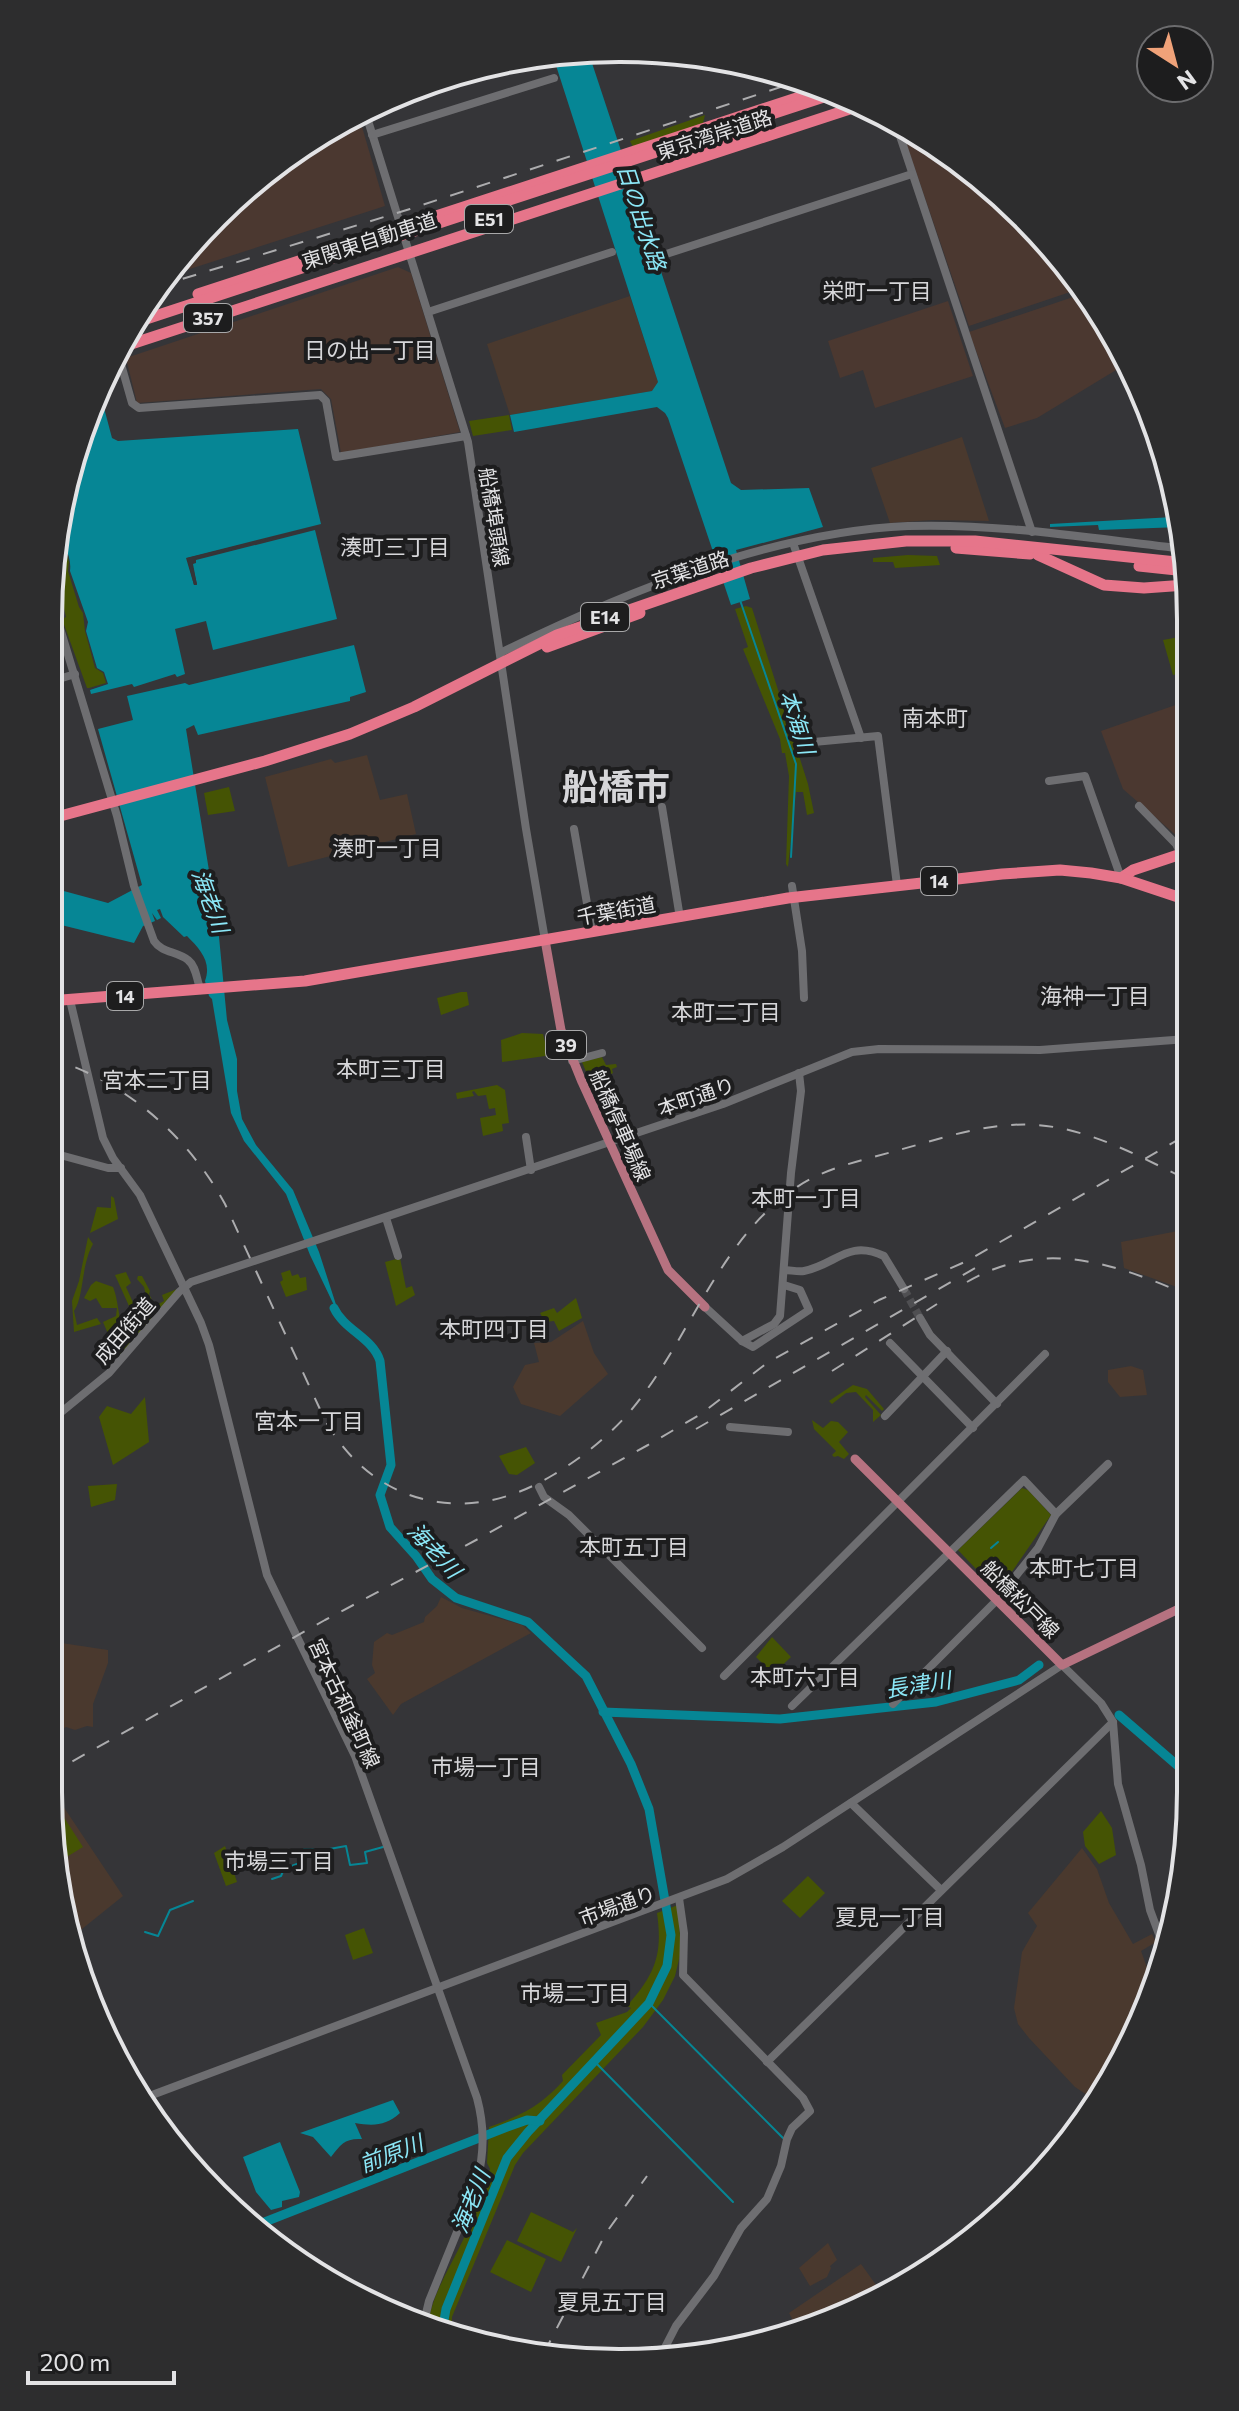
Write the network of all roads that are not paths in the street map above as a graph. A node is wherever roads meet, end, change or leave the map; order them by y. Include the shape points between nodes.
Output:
1 (554, 78) dead end
2 (810, 96) edge
3 (818, 99) edge
4 (836, 105) edge
5 (846, 110) edge
6 (368, 122) edge
7 (372, 135) junction
8 (901, 139) edge
9 (912, 174) junction
10 (400, 227) junction
11 (612, 252) dead end
12 (408, 253) junction
13 (657, 257) dead end
14 (158, 307) edge
15 (428, 312) junction
16 (152, 317) edge
17 (142, 333) edge
18 (136, 343) edge
19 (123, 367) edge
20 (466, 436) junction
21 (1032, 532) junction
22 (793, 543) junction
23 (1172, 547) edge
24 (1038, 555) junction
25 (1174, 562) edge
26 (1175, 570) edge
27 (1176, 586) edge
28 (62, 633) edge
29 (500, 653) junction
30 (75, 674) junction
31 (62, 678) edge
32 (861, 738) junction
33 (803, 743) dead end
34 (1049, 781) dead end
35 (1139, 806) dead end
36 (662, 807) dead end
37 (62, 816) edge
38 (62, 822) edge
39 (574, 829) dead end
40 (1177, 845) edge
41 (1177, 857) edge
42 (1177, 859) edge
43 (1156, 868) junction
44 (1121, 878) junction
45 (897, 885) junction
46 (1155, 889) junction
47 (792, 892) junction
48 (1177, 897) edge
49 (680, 918) junction
50 (592, 932) junction
51 (545, 940) junction
52 (204, 989) junction
53 (804, 998) dead end
54 (62, 1000) edge
55 (70, 1000) junction
56 (1177, 1040) edge
57 (602, 1053) dead end
58 (572, 1061) junction
59 (799, 1073) junction
60 (526, 1137) dead end
61 (609, 1143) junction
62 (62, 1156) edge
63 (121, 1168) junction
64 (531, 1170) junction
65 (386, 1218) junction
66 (398, 1256) dead end
67 (784, 1270) junction
68 (784, 1285) junction
69 (184, 1286) junction
70 (904, 1289) tunnel mouth
71 (705, 1307) joint
72 (920, 1318) tunnel mouth
73 (742, 1341) junction
74 (890, 1343) dead end
75 (947, 1351) junction
76 (1045, 1354) dead end
77 (923, 1377) junction
78 (997, 1404) junction
79 (62, 1411) edge
80 (885, 1416) dead end
81 (730, 1427) dead end
82 (973, 1428) junction
83 (788, 1432) dead end
84 (855, 1459) dead end
85 (1108, 1464) dead end
86 (539, 1487) dead end
87 (898, 1502) junction
88 (1056, 1514) junction
89 (949, 1552) junction
90 (996, 1601) junction
91 (1177, 1610) edge
92 (702, 1648) dead end
93 (1062, 1665) junction
94 (724, 1676) dead end
95 (893, 1704) dead end
96 (792, 1706) dead end
97 (1113, 1722) junction
98 (851, 1803) junction
99 (941, 1890) junction
100 (676, 1900) junction
101 (1159, 1933) edge
102 (439, 1988) junction
103 (767, 2062) junction
104 (152, 2095) edge
105 (426, 2314) edge
106 (665, 2347) edge

1 - 7 street
2 - 10 highway, 東京湾岸道路 / 357
3 - 16 highway, 東関東自動車道 / E51
4 - 17 highway, 東関東自動車道 / E51
5 - 12 highway, 東京湾岸道路 / 357
6 - 7 street, 船橋埠頭線
7 - 10 street, 船橋埠頭線
8 - 9 street
9 - 13 street
9 - 21 street
10 - 12 street, 船橋埠頭線
10 - 14 highway, 東京湾岸道路 / 357
11 - 15 street
12 - 15 street, 船橋埠頭線
12 - 18 highway, 東京湾岸道路 / 357
15 - 20 street, 船橋埠頭線
19 - 20 street via 132,403 139,408 320,395 326,401 336,457
20 - 29 street, 船橋埠頭線
21 - 22 street via 910,526
21 - 23 street
22 - 29 street via 633,594
22 - 32 street
24 - 26 highway, 京葉道路 / E14
24 - 27 highway via 1104,585
24 - 38 highway, 京葉道路 / E14 via 936,547 871,550 754,574 548,646 352,741
25 - 37 highway, 京葉道路 / E14 via 936,540 810,553 557,635 350,734
28 - 30 street
29 - 51 street, 船橋埠頭線
30 - 31 street
30 - 52 street via 153,934 159,947 192,963
32 - 33 street
32 - 45 street via 878,736
34 - 44 street via 1085,776
35 - 40 street
36 - 49 street
39 - 50 street
41 - 44 highway
42 - 43 highway, 14
43 - 44 highway, 14
43 - 46 highway via 1150,879
44 - 45 highway, 千葉街道 / 14 via 1060,870
44 - 46 highway, 千葉街道 / 14
45 - 47 highway, 千葉街道 / 14
46 - 48 highway, 千葉街道 / 14
47 - 49 highway, 千葉街道 / 14
47 - 53 street
49 - 50 highway, 千葉街道 / 14
50 - 51 highway, 千葉街道 / 14
51 - 52 highway, 千葉街道 / 14 via 305,981
51 - 58 main road, 船橋停車場線 / 39
52 - 55 highway, 千葉街道 / 14
54 - 55 highway, 千葉街道 / 14
55 - 63 street via 103,1138
56 - 59 street, 本町通り via 1040,1050 865,1050
57 - 58 street
58 - 61 main road, 船橋停車場線 / 39
59 - 61 street, 本町通り
59 - 67 street
60 - 64 street
61 - 64 street, 本町通り
61 - 71 main road, 船橋停車場線 / 39 via 668,1270
62 - 63 street
63 - 69 street, 宮本古和釜町線 via 140,1195
64 - 65 street, 本町通り
65 - 66 street
65 - 69 street, 本町通り
67 - 68 street
67 - 70 street via 808,1270 851,1250 870,1252 884,1256
68 - 73 street via 779,1319
68 - 73 street via 800,1290 807,1312 757,1345
69 - 79 street, 成田街道 via 109,1372
69 - 102 street, 宮本古和釜町線 via 209,1345 267,1575 355,1756
71 - 73 street
72 - 75 street
74 - 77 street
75 - 77 street
75 - 78 street
76 - 78 street
77 - 80 street
77 - 82 street
78 - 82 street
81 - 83 street
82 - 87 street
84 - 87 main road, 船橋松戸線
85 - 88 street
86 - 92 street
87 - 89 main road, 船橋松戸線
87 - 94 street
88 - 89 street via 1024,1480
88 - 90 street via 1038,1548
89 - 90 main road, 船橋松戸線
89 - 96 street
90 - 93 main road, 船橋松戸線
90 - 95 street
91 - 93 main road, 船橋松戸線
93 - 97 street
93 - 98 street, 市場通り
97 - 99 street
97 - 101 street via 1118,1784
98 - 99 street
98 - 100 street, 市場通り via 744,1871
99 - 103 street
100 - 102 street, 市場通り
100 - 103 street via 684,1933 683,1975
102 - 104 street, 市場通り
102 - 105 street, 宮本古和釜町線 via 477,2098 484,2136 477,2183
103 - 106 street via 806,2102 809,2114 787,2139 767,2199 741,2228

